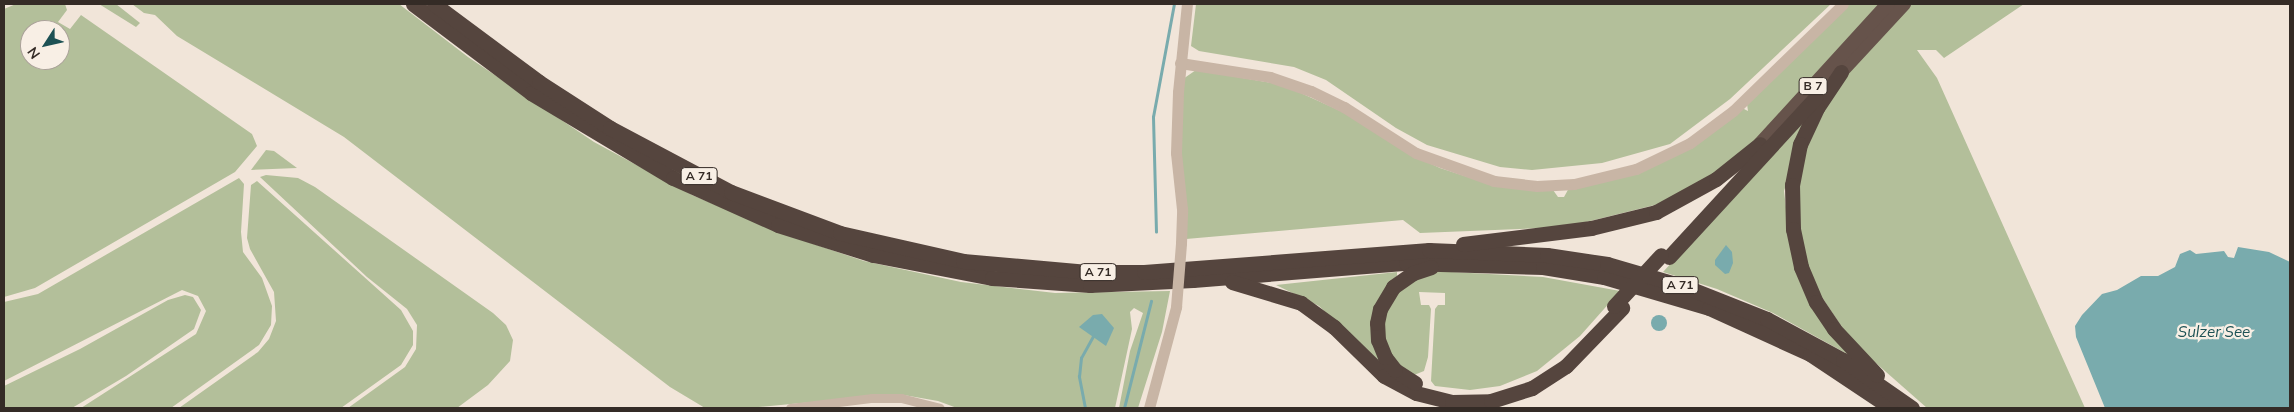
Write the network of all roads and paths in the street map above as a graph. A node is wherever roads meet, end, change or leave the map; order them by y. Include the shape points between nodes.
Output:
1 (413, 4) edge
2 (434, 4) edge
3 (1187, 4) edge
4 (1843, 4) edge
5 (1888, 4) edge
6 (1904, 4) edge
7 (1180, 64) junction
8 (1841, 72) junction
9 (1760, 144) junction
10 (1429, 250) junction
11 (1665, 256) junction
12 (1445, 262) junction
13 (1218, 278) junction
14 (1618, 307) junction
15 (1895, 403) edge
16 (790, 408) edge
17 (940, 408) edge
18 (1148, 408) edge
19 (1912, 408) edge

1 - 13 highway, A 71 via 473,52 604,139 673,178 778,225 872,255 992,278 1090,285
2 - 10 highway, A 71 via 539,82 610,128 680,167 784,213 897,248 962,261 1088,272 1144,272
3 - 7 street
4 - 7 street via 1733,110 1690,143 1636,169 1574,184 1537,186 1494,181 1416,153 1311,91 1270,77
5 - 9 highway, B 7
6 - 8 highway, B 7
7 - 18 street, bridge via 1176,153 1182,209 1176,307
8 - 11 highway
8 - 15 highway via 1814,113 1800,144 1791,194 1794,239 1808,285 1825,316
9 - 10 highway via 1702,189 1656,212 1591,228 1492,238
9 - 11 highway
10 - 15 highway, A 71 via 1547,255 1607,264 1669,281 1767,319 1843,360
11 - 14 highway, bridge
12 - 13 highway, A 71
12 - 14 highway via 1413,273 1393,286 1380,309 1377,323 1382,348 1395,370 1407,379 1437,391 1482,393 1529,381 1562,359
12 - 15 highway, A 71 via 1543,267 1604,277 1673,295 1810,354
13 - 14 highway via 1269,291 1301,304 1334,327 1384,376 1410,391 1452,402 1491,401 1532,388 1579,354
15 - 19 highway, A 71
16 - 17 street via 901,398

